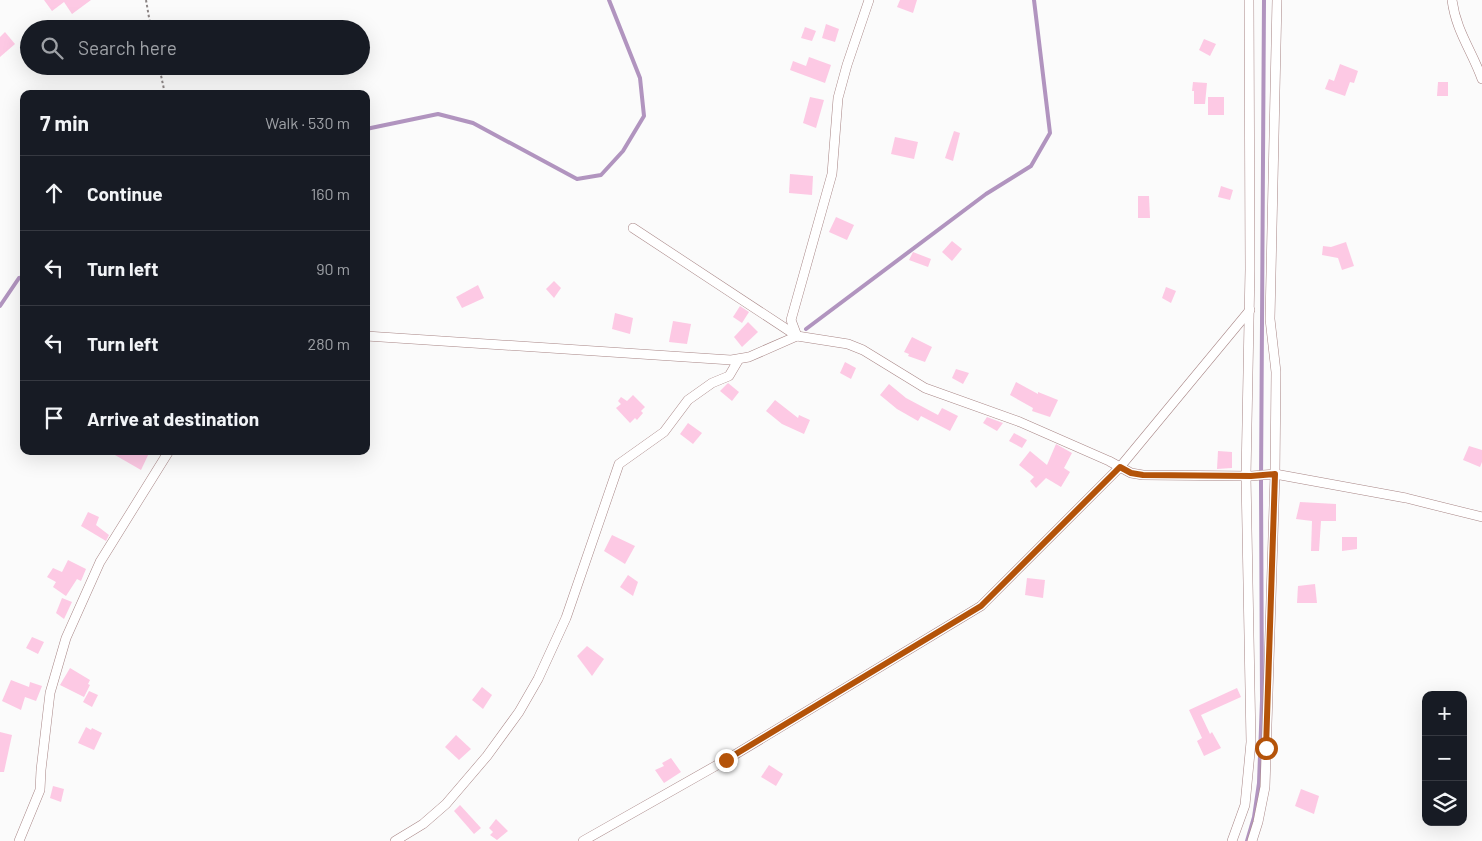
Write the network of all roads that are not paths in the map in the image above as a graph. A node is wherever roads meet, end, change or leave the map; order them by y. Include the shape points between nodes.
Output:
1 (869, 0) edge
2 (1249, 0) edge
3 (1277, 0) edge
4 (1452, 0) edge
5 (1482, 79) edge
6 (633, 228) dead end
7 (1250, 310) junction
8 (370, 336) edge
9 (797, 336) junction
10 (739, 359) junction
11 (167, 455) edge
12 (1120, 467) junction
13 (1275, 474) junction
14 (1248, 476) junction
15 (1482, 517) edge
16 (20, 841) edge
17 (395, 841) edge
18 (583, 841) edge
19 (1232, 841) edge
20 (1252, 841) edge

1 - 9 street via 838,98 832,174 791,320
2 - 7 street
3 - 13 street via 1270,319 1276,372
4 - 5 street via 1458,30 1476,60
6 - 9 street
7 - 12 street
7 - 14 street
8 - 10 street
9 - 10 street
9 - 12 street via 848,344 863,350 925,388 1020,422
10 - 17 street via 729,376 712,383 688,400 664,432 619,464 566,618 519,712 446,804 423,824
11 - 16 street via 100,562 66,638 50,693 40,790
12 - 14 street via 1143,475
12 - 18 street via 981,606 743,750
13 - 14 street
13 - 15 street via 1406,498
13 - 20 street via 1265,787
14 - 19 street via 1251,742 1245,805

